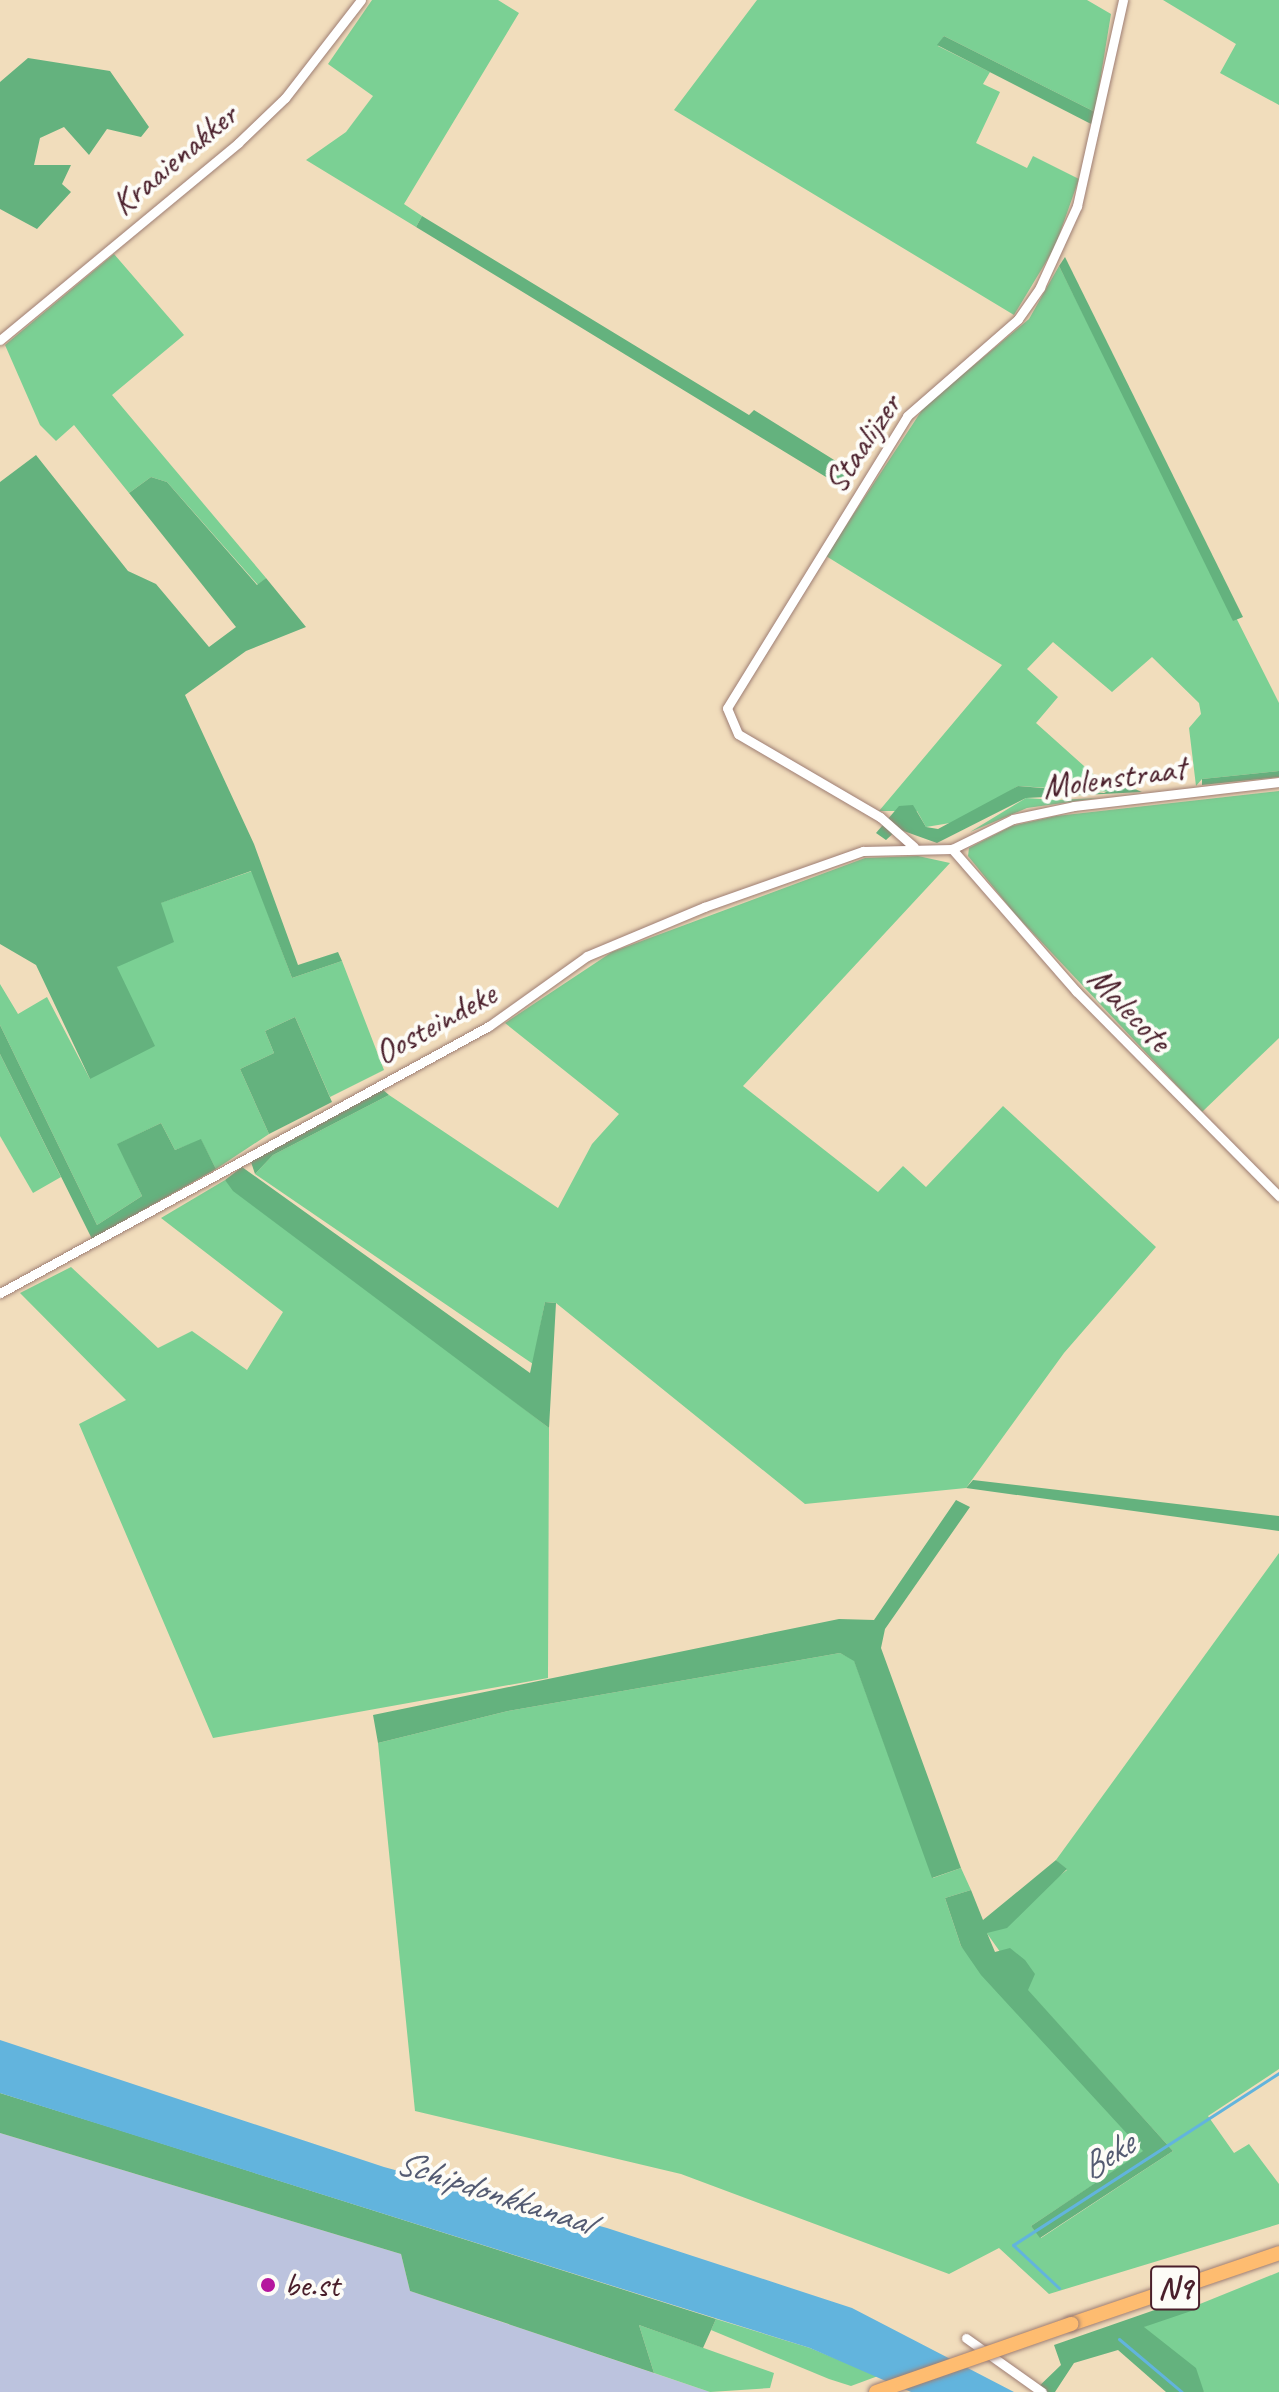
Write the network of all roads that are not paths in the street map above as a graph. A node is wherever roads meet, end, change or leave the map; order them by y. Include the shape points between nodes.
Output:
1 (361, 0) edge
2 (1123, 0) edge
3 (0, 340) edge
4 (1279, 782) edge
5 (956, 846) junction
6 (914, 847) junction
7 (1279, 1196) edge
8 (0, 1293) edge
9 (1279, 2253) edge
10 (966, 2338) dead end
11 (876, 2392) edge
12 (1042, 2392) edge

1 - 3 street, Kraaienakker via 285,98 238,143
2 - 6 street, Staalijzer via 1081,192 1040,287 1018,319 907,416 727,708 738,734 880,817
4 - 5 street, Molenstraat via 1074,806 1013,819
5 - 6 street, Oosteindeke
5 - 7 street, Malecote via 1076,991
6 - 8 street, Oosteindeke via 863,851 587,956 489,1026
9 - 11 main road, N9, bridge
10 - 12 street

